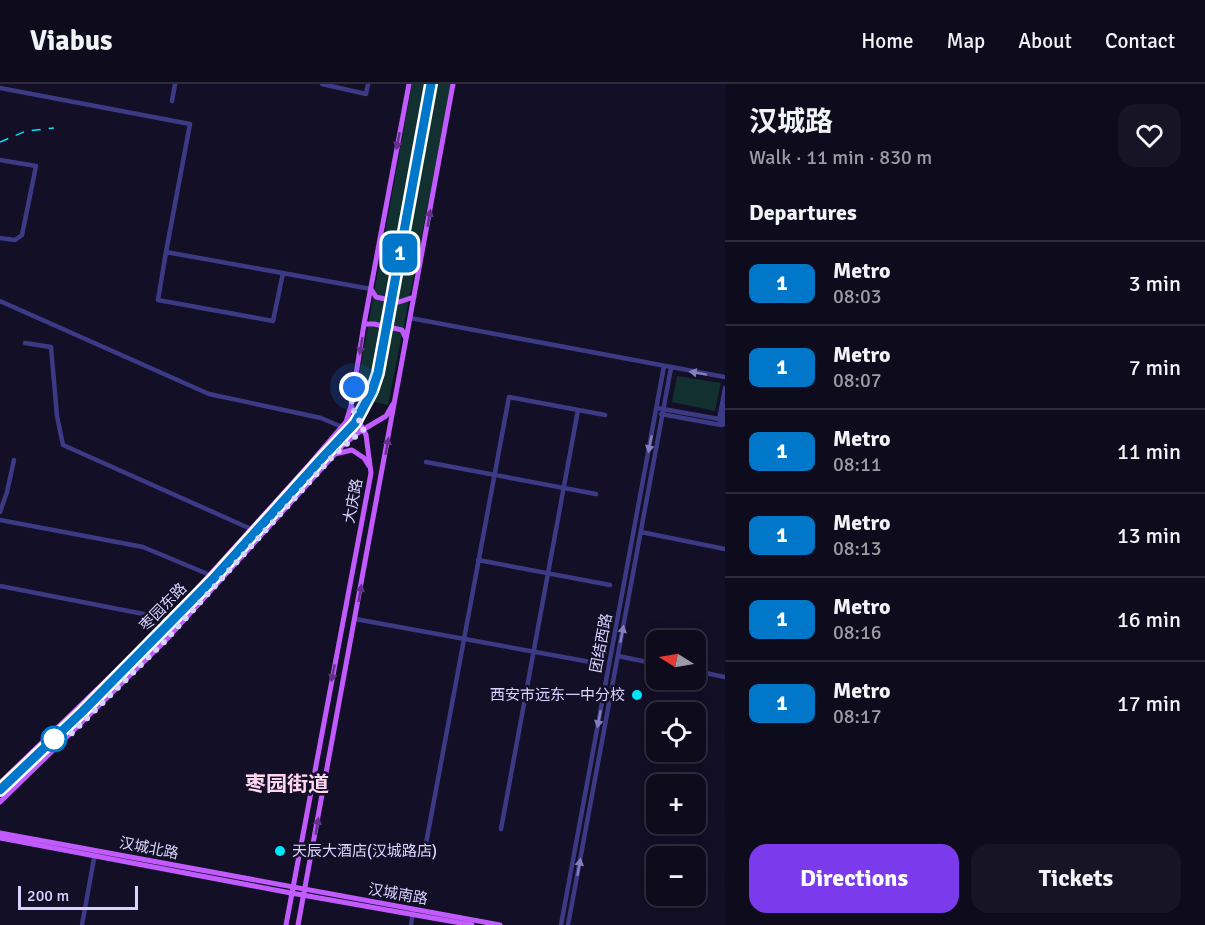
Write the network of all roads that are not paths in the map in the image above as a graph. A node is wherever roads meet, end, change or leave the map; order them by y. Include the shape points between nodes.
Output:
1 (175, 84) edge
2 (322, 84) edge
3 (368, 84) edge
4 (409, 84) edge
5 (453, 84) edge
6 (0, 88) edge
7 (172, 102) dead end
8 (0, 160) edge
9 (0, 238) edge
10 (166, 252) junction
11 (283, 273) junction
12 (371, 289) junction
13 (414, 297) junction
14 (0, 301) edge
15 (410, 318) junction
16 (364, 324) junction
17 (406, 340) junction
18 (25, 343) dead end
19 (664, 366) junction
20 (671, 368) junction
21 (725, 377) edge
22 (725, 388) edge
23 (395, 399) junction
24 (725, 405) edge
25 (351, 406) junction
26 (578, 410) junction
27 (656, 410) junction
28 (663, 412) junction
29 (605, 415) dead end
30 (722, 422) edge
31 (342, 427) junction
32 (364, 429) junction
33 (334, 455) junction
34 (14, 460) dead end
35 (426, 462) dead end
36 (371, 469) junction
37 (494, 474) junction
38 (563, 488) junction
39 (367, 492) junction
40 (378, 494) junction
41 (596, 494) dead end
42 (0, 512) edge
43 (0, 520) edge
44 (251, 530) junction
45 (641, 532) junction
46 (725, 549) edge
47 (478, 560) junction
48 (548, 573) junction
49 (210, 575) junction
50 (0, 585) edge
51 (610, 585) dead end
52 (355, 619) junction
53 (168, 621) junction
54 (463, 639) junction
55 (533, 651) junction
56 (618, 656) junction
57 (646, 662) edge
58 (596, 663) dead end
59 (706, 673) edge
60 (725, 677) edge
61 (0, 783) edge
62 (0, 802) edge
63 (501, 829) dead end
64 (1, 834) edge
65 (425, 849) dead end
66 (95, 853) junction
67 (292, 890) junction
68 (304, 892) junction
69 (413, 912) junction
70 (82, 925) edge
71 (286, 925) edge
72 (298, 925) edge
73 (411, 925) edge
74 (472, 925) edge
75 (500, 925) edge
76 (561, 925) edge
77 (568, 925) edge

1 - 7 street
2 - 3 street via 366,94
4 -> 12 main road
13 -> 5 main road, 大庆路
6 - 10 street via 190,123
8 - 9 street via 36,166 22,235 15,240
10 - 11 street
10 - 11 street via 158,300 273,321
11 - 12 street
12 - 13 main road via 376,297 399,302
12 - 16 main road
13 - 15 main road, 大庆路
14 - 31 street via 209,394 321,418
15 - 17 main road, 大庆路
15 - 19 street
16 - 17 main road via 402,330
16 -> 25 main road
17 - 23 main road, 大庆路
18 - 44 street via 51,347 63,445
19 - 20 street
19 - 27 street, 团结西路
21 -> 20 street
20 - 28 street, 团结西路
22 - 30 street
23 - 32 main road, 枣园东路 via 386,416
40 -> 23 main road, 大庆路
24 - 30 street
25 - 31 main road, 枣园东路
25 - 32 main road, 大庆路
26 - 29 street
26 - 37 street via 509,397
26 - 38 street
27 - 28 street
27 -> 76 street, 团结西路
28 - 30 street
28 - 45 street, 团结西路
31 - 44 main road, 枣园东路
32 - 33 main road, 枣园东路
32 - 36 main road, 大庆路
33 - 36 main road via 352,450
33 - 62 main road, 枣园东路 via 164,642
34 - 42 street
35 - 37 street
36 - 39 main road, 大庆路
37 - 38 street
37 - 47 street
38 - 41 street
38 - 48 street
39 - 40 main road
39 -> 67 main road, 大庆路
52 -> 40 main road, 大庆路
43 - 49 street via 143,547
44 - 49 main road, 枣园东路
45 - 46 street
56 -> 45 street, 团结西路
47 - 48 street
47 - 54 street
48 - 51 street
48 - 55 street
49 - 53 main road, 枣园东路
50 - 53 street
52 - 54 street
68 -> 52 main road, 大庆路
53 - 61 main road, 枣园东路
54 - 55 street
54 - 65 street
55 - 58 street
55 - 63 street
56 - 57 street
77 -> 56 street, 团结西路
59 - 60 street
64 - 66 main road, 汉城北路
66 - 67 main road, 汉城北路
66 - 70 street
67 - 68 main road, 汉城南路
67 - 71 main road, 大庆路
68 - 69 main road, 汉城南路
68 - 72 main road, 大庆路
69 - 73 street
69 - 74 main road, 汉城南路
69 - 75 main road, 汉城南路

